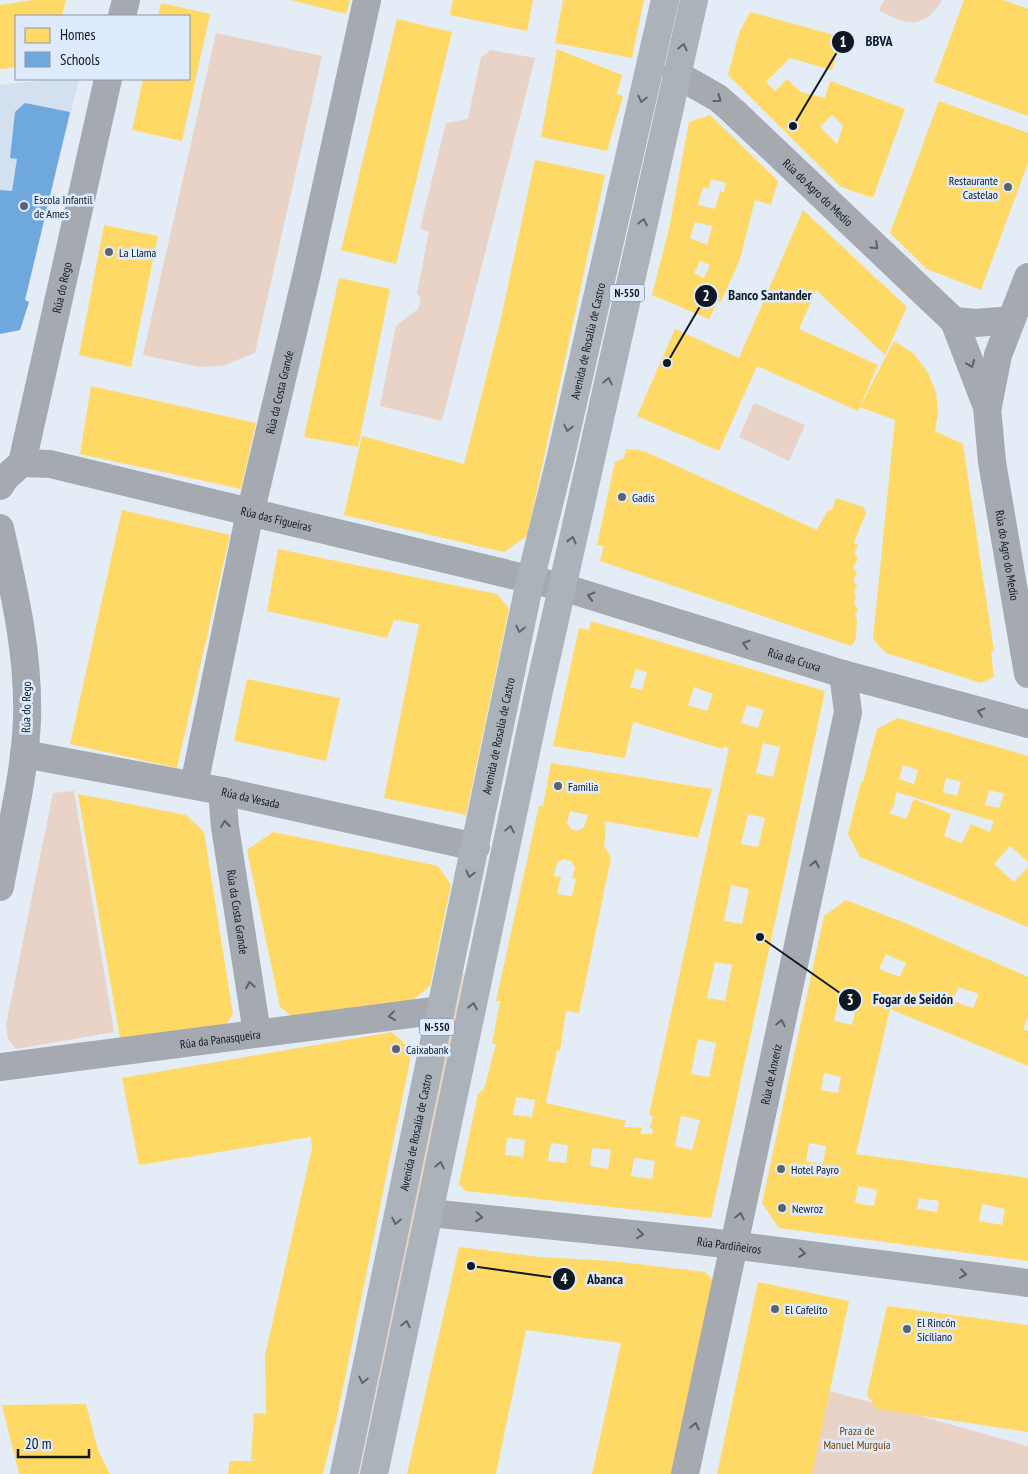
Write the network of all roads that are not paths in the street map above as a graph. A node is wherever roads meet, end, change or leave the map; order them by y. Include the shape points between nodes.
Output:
1 (126, 0) edge
2 (367, 0) edge
3 (665, 0) edge
4 (694, 0) edge
5 (122, 15) edge
6 (676, 74) junction
7 (108, 80) edge
8 (1028, 276) edge
9 (1011, 320) junction
10 (954, 321) junction
11 (987, 407) junction
12 (7, 472) edge
13 (250, 512) junction
14 (0, 528) edge
15 (530, 581) junction
16 (562, 587) junction
17 (843, 674) junction
18 (1028, 674) edge
19 (1028, 724) edge
20 (24, 754) junction
21 (194, 785) junction
22 (222, 790) junction
23 (476, 847) junction
24 (0, 887) edge
25 (440, 1010) junction
26 (257, 1033) junction
27 (0, 1067) edge
28 (430, 1213) junction
29 (734, 1245) junction
30 (1028, 1283) edge
31 (344, 1474) edge
32 (374, 1474) edge
33 (685, 1474) edge

1 - 5 street
2 - 13 street, Rúa da Costa Grande
3 -> 15 highway, Avenida de Rosalía de Castro / N-550
6 -> 4 highway, N-550
6 -> 10 street, Rúa do Agro do Medio via 718,98 733,111
16 -> 6 highway, N-550
7 - 12 street, Rúa do Rego
8 - 9 street
9 - 10 street
9 - 11 street via 994,371
10 -> 11 street, Rúa do Agro do Medio
11 - 18 street, Rúa do Agro do Medio via 992,462
12 - 13 street, Rúa das Figueiras via 50,464
13 - 15 street, Rúa das Figueiras
13 - 21 street, Rúa da Costa Grande
14 - 20 street, Rúa do Rego via 24,646 27,719
15 - 16 street, Rúa das Figueiras
15 -> 23 highway, Avenida de Rosalía de Castro / N-550
17 -> 16 street, Rúa da Cruxa
28 -> 16 highway, N-550
19 -> 17 street, Rúa da Cruxa
29 -> 17 street, Rúa de Anxeriz via 848,712
20 - 21 street, Rúa da Vesada
20 - 24 street, Rúa do Rego
21 - 22 street, Rúa da Vesada
22 - 23 street, Rúa da Vesada
26 -> 22 street, Rúa da Costa Grande
23 -> 25 highway, Avenida de Rosalía de Castro / N-550
25 -> 26 street, Rúa da Panasqueira
25 -> 31 highway, Avenida de Rosalía de Castro / N-550
26 - 27 street, Rúa da Panasqueira
28 -> 29 street, Rúa Pardiñeiros
32 -> 28 highway, N-550
29 -> 30 street, Rúa Pardiñeiros
33 -> 29 street, Rúa de Anxeriz

